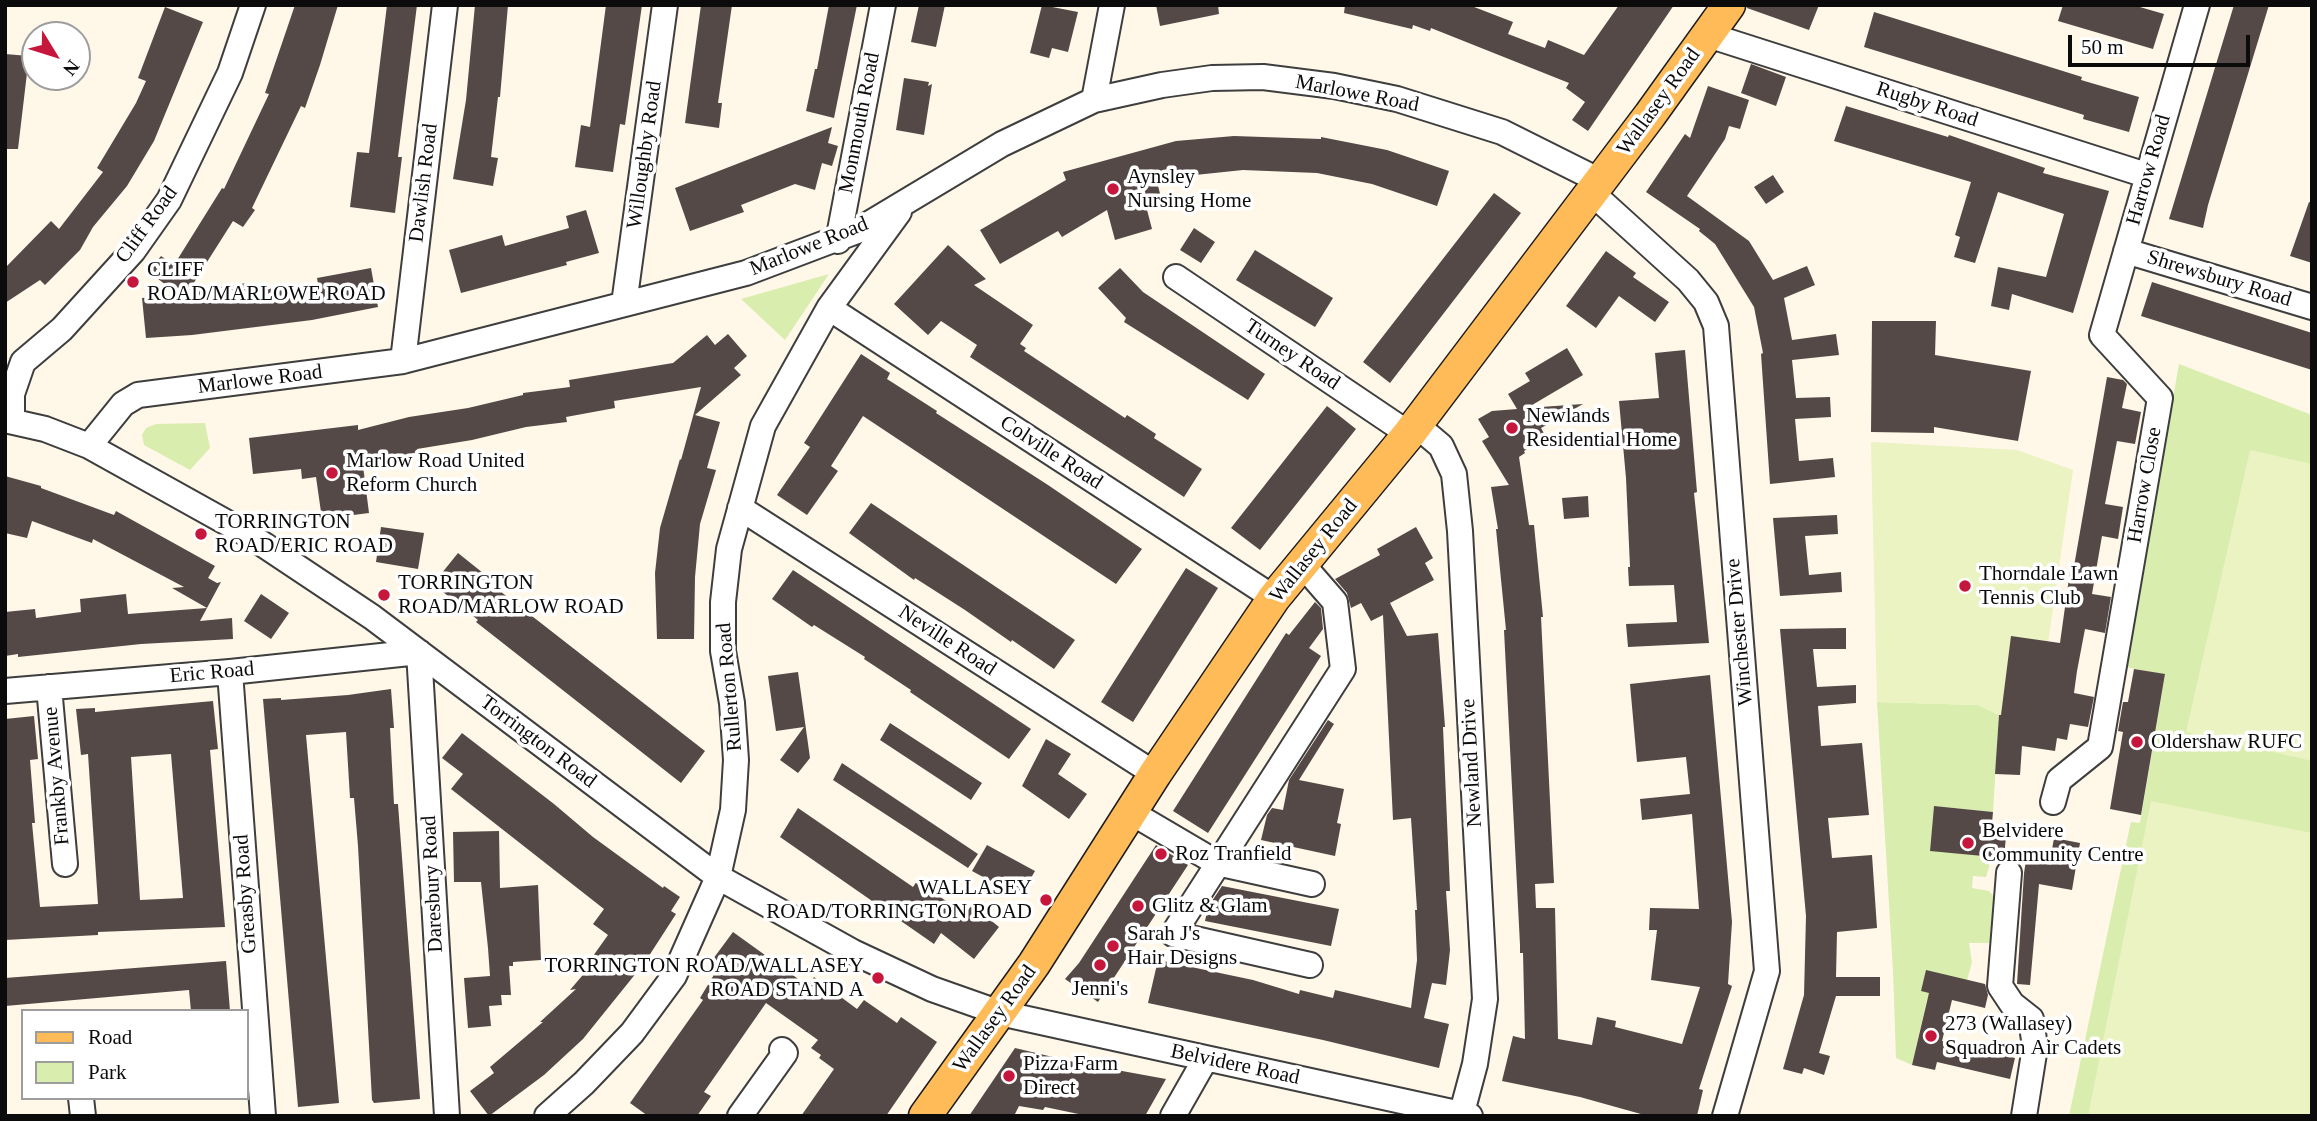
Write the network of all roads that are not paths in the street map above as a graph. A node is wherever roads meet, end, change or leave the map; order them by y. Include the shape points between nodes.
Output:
1 (253, 5) edge
2 (445, 5) edge
3 (665, 5) edge
4 (883, 5) edge
5 (1112, 5) edge
6 (1729, 5) edge
7 (2197, 5) edge
8 (1708, 35) junction
9 (1094, 100) junction
10 (2146, 176) junction
11 (1596, 187) junction
12 (906, 203) junction
13 (838, 240) junction
14 (2126, 251) junction
15 (1176, 277) dead end
16 (624, 304) junction
17 (2312, 307) edge
18 (828, 308) junction
19 (2102, 335) joint
20 (403, 361) junction
21 (8, 421) edge
22 (1412, 429) junction
23 (89, 446) junction
24 (740, 508) junction
25 (1302, 564) junction
26 (1274, 598) junction
27 (419, 652) junction
28 (230, 672) junction
29 (49, 687) junction
30 (5, 691) edge
31 (1154, 774) junction
32 (2053, 802) dead end
33 (1132, 813) junction
34 (1217, 863) junction
35 (65, 864) dead end
36 (2009, 873) dead end
37 (718, 877) junction
38 (1312, 884) dead end
39 (1310, 965) dead end
40 (1000, 1013) junction
41 (782, 1050) dead end
42 (1206, 1058) junction
43 (1464, 1115) edge
44 (263, 1116) edge
45 (447, 1116) edge
46 (547, 1116) edge
47 (740, 1116) edge
48 (925, 1116) edge
49 (1173, 1116) edge
50 (1725, 1116) edge
51 (2024, 1116) edge

1 - 21 street, Cliff Road via 230,73 169,200 124,260 62,329 23,362
2 - 20 street, Dawlish Road
3 - 16 street, Willoughby Road
4 - 13 street, Monmouth Road
5 - 9 street
6 - 8 main road, Wallasey Road
7 - 10 street, Harrow Road
8 - 10 street, Rugby Road
8 - 11 main road, Wallasey Road
9 - 11 street, Marlowe Road via 1212,78 1263,77 1334,86 1408,102 1502,132
9 - 12 street, Marlowe Road via 1002,144
10 - 14 street, Harrow Road
11 - 22 main road, Wallasey Road
11 - 50 street, Winchester Drive via 1688,280 1706,302 1716,326 1767,971
12 - 13 street, Marlowe Road
12 - 18 street, Rullerton Road
13 - 16 street, Marlowe Road via 746,273
14 - 17 street, Shrewsbury Road
14 - 19 street, Harrow Road
15 - 22 street, Turney Road
16 - 20 street, Marlowe Road
18 - 24 street, Rullerton Road via 763,426
18 - 26 street, Colville Road
19 - 32 street, Harrow Close via 2160,398 2099,747 2059,780
20 - 23 street, Marlowe Road via 138,395 123,404
21 - 23 street
22 - 25 main road, Wallasey Road
22 - 43 street, Newland Drive via 1441,446 1454,474 1460,531 1485,999
23 - 27 street, Torrington Road via 248,535
24 - 31 street, Neville Road
24 - 37 street, Rullerton Road via 729,549 723,602 723,651 736,760 733,810
25 - 26 main road, Wallasey Road
25 - 34 street via 1335,602 1343,669
26 - 31 main road, Wallasey Road
27 - 28 street, Eric Road
27 - 37 street, Torrington Road
27 - 45 street, Daresbury Road
28 - 29 street, Eric Road
28 - 44 street, Greasby Road
29 - 30 street, Eric Road
29 - 35 street, Frankby Avenue
31 - 33 main road, Wallasey Road
33 - 34 street
33 - 40 main road, Wallasey Road
34 - 38 street
34 - 39 street via 1173,934
36 - 51 street via 2000,986 2012,1004 2031,1019 2035,1047
37 - 40 street, Torrington Road via 853,952 932,989
37 - 46 street, Rullerton Road via 674,976 632,1034
40 - 42 street, Belvidere Road
40 - 48 main road, Wallasey Road
41 - 47 street via 785,1052
42 - 43 street, Belvidere Road
42 - 49 street

